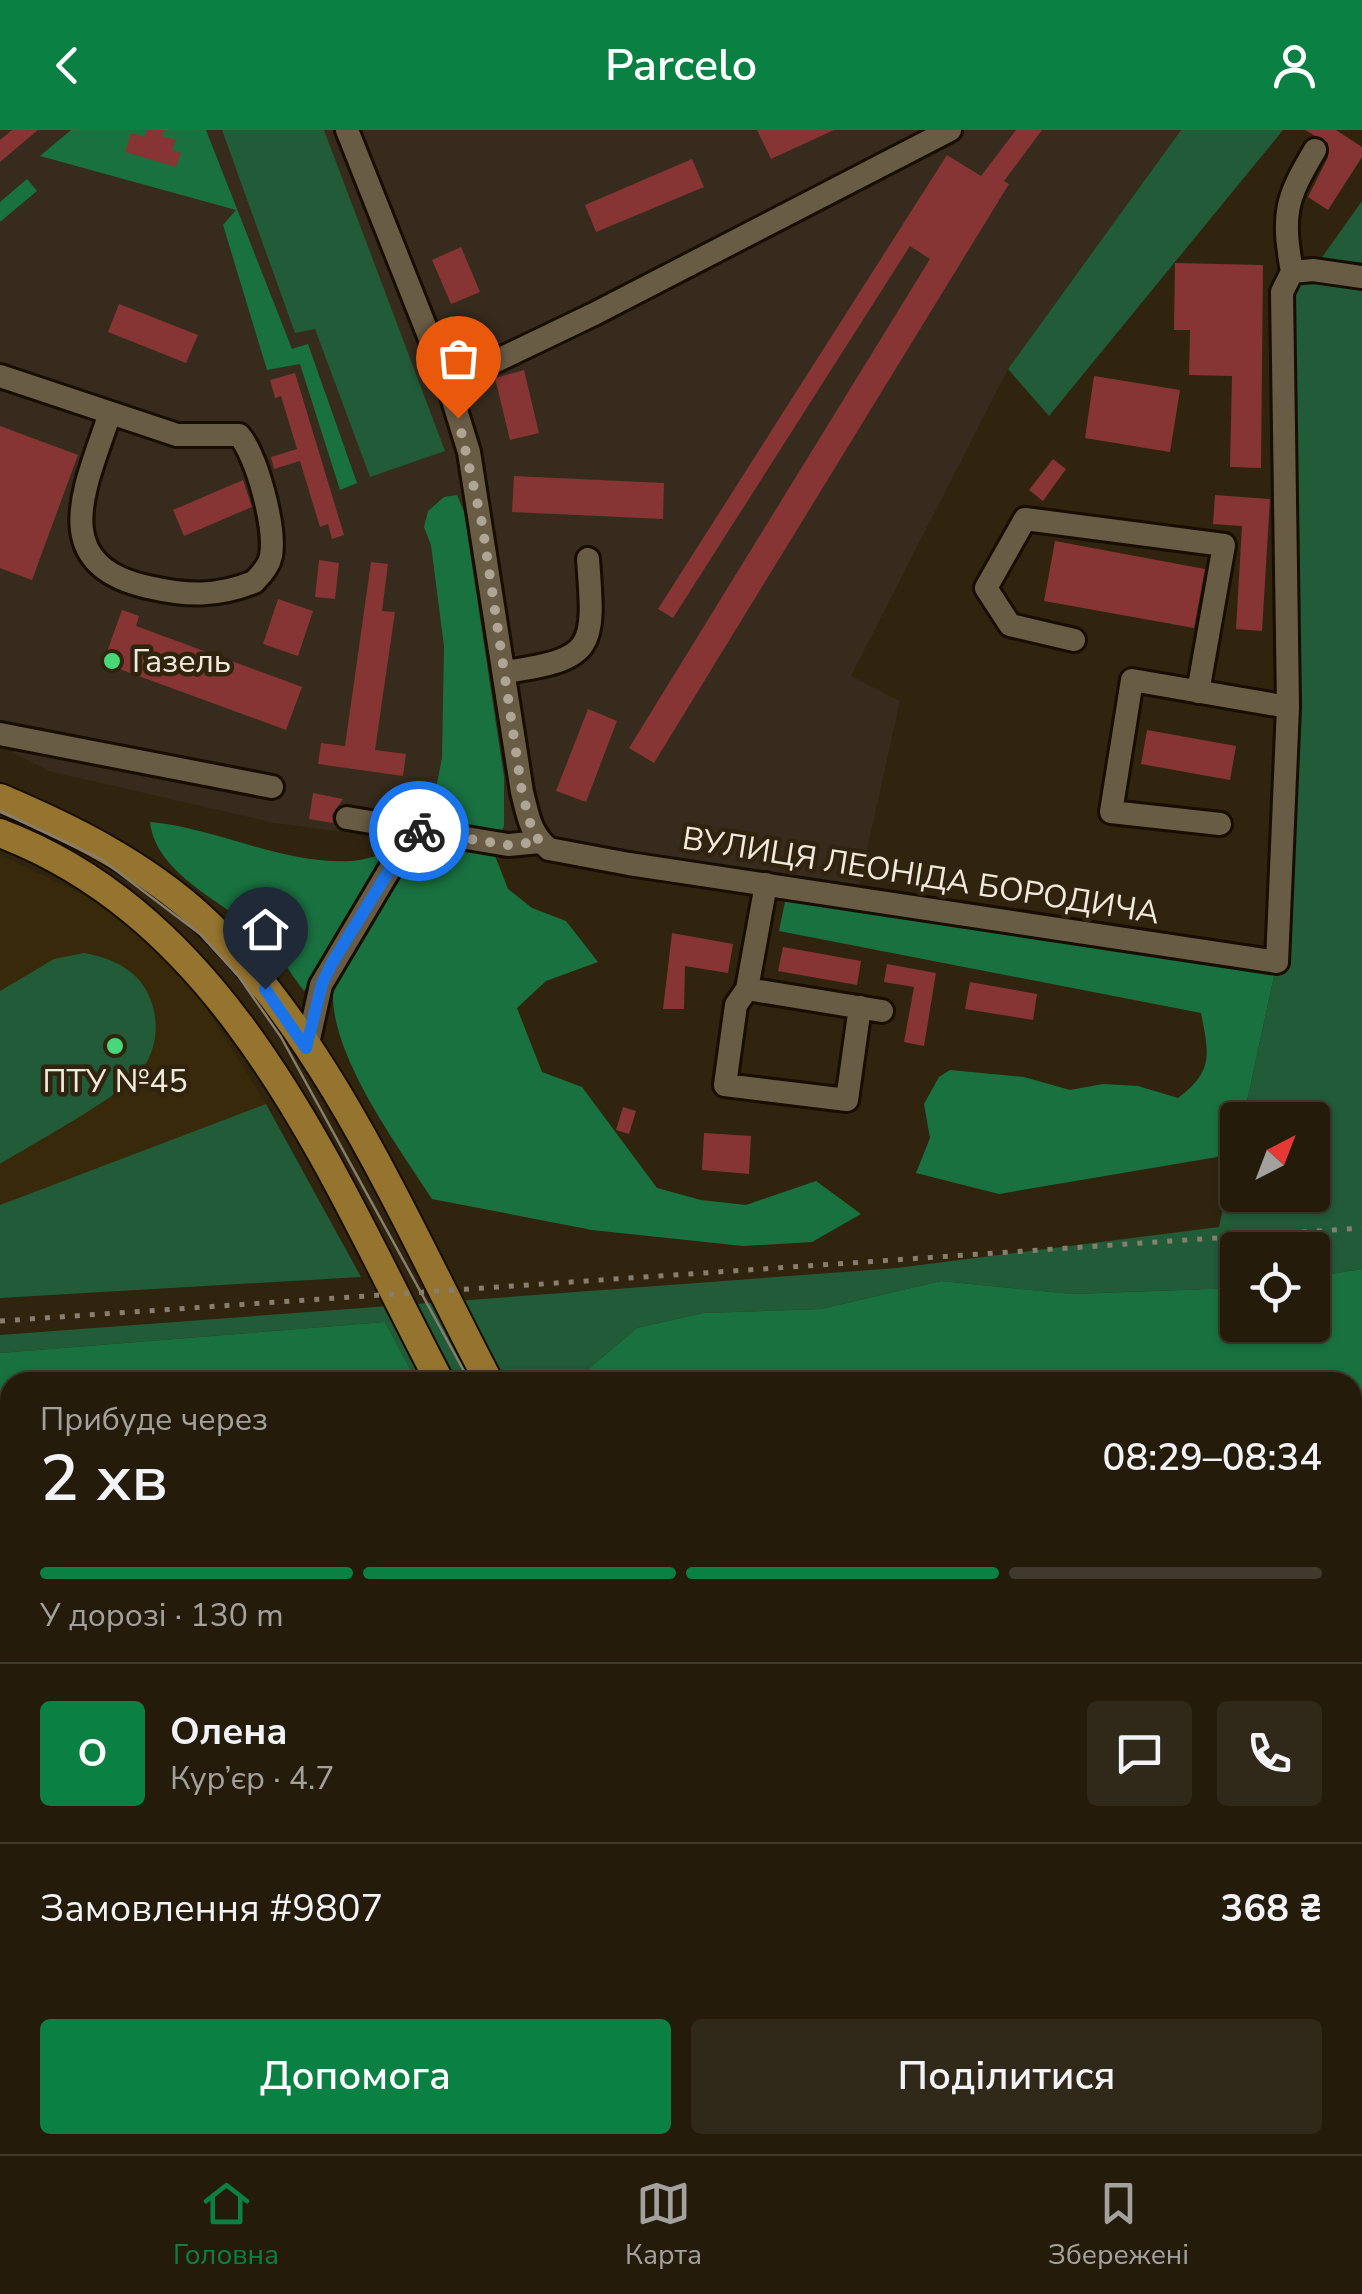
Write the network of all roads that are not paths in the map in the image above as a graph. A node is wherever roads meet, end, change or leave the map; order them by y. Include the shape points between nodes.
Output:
1 (950, 130) edge
2 (351, 131) edge
3 (1315, 150) dead end
4 (1292, 272) junction
5 (1362, 278) edge
6 (0, 376) edge
7 (448, 384) junction
8 (110, 413) junction
9 (588, 559) dead end
10 (1074, 640) dead end
11 (505, 672) junction
12 (1198, 692) junction
13 (1288, 707) junction
14 (0, 734) edge
15 (272, 787) dead end
16 (0, 798) edge
17 (347, 818) dead end
18 (1220, 824) dead end
19 (414, 830) junction
20 (0, 833) edge
21 (540, 842) junction
22 (766, 884) junction
23 (748, 989) junction
24 (306, 1048) junction
25 (435, 1372) edge
26 (484, 1372) edge

1 - 7 street
2 - 7 street
3 - 4 street via 1288,196 1284,224
4 - 5 street
4 - 13 street, ВУЛИЦЯ ЛЕОНІДА БОРОДИЧА via 1282,292
6 - 8 street
7 - 11 street via 469,452
8 - 8 street via 176,435 239,435 253,451 271,554 254,582 204,596 132,584 94,562 86,552 81,514
9 - 11 street via 584,643 562,664
10 - 12 street via 1010,626 986,588 1025,519 1224,545
11 - 21 street via 522,792
12 - 13 street
12 - 18 street via 1132,680 1110,812
13 - 22 street, ВУЛИЦЯ ЛЕОНІДА БОРОДИЧА via 1277,962
14 - 15 street
16 - 24 main road via 84,836 165,888 236,953
17 - 19 street, ВУЛИЦЯ ЛЕОНІДА БОРОДИЧА
19 - 21 street, ВУЛИЦЯ ЛЕОНІДА БОРОДИЧА via 508,845
19 - 24 street via 327,974
20 - 25 main road via 89,878 162,934 218,994 291,1103
21 - 22 street, ВУЛИЦЯ ЛЕОНІДА БОРОДИЧА via 567,854
22 - 23 street
23 - 23 street via 871,1009 847,1100 725,1085 736,1005
24 - 26 main road

